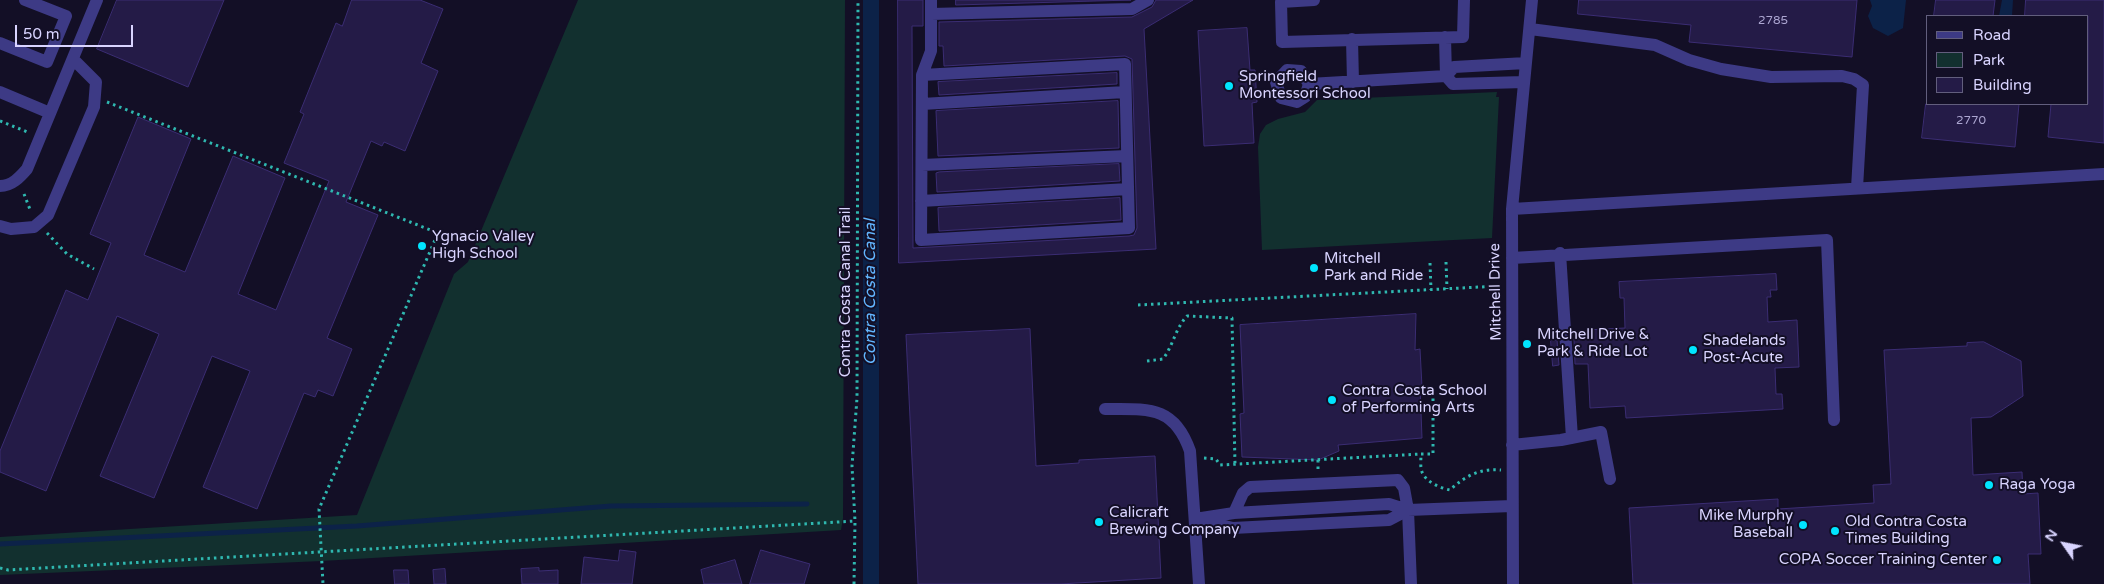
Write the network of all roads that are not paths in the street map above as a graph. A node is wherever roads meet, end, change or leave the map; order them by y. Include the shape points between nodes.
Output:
1 (25, 0) edge
2 (97, 0) edge
3 (931, 0) edge
4 (1148, 0) edge
5 (1314, 0) edge
6 (1464, 0) edge
7 (1532, 0) edge
8 (931, 14) junction
9 (1530, 29) junction
10 (1445, 37) junction
11 (56, 39) junction
12 (1352, 39) junction
13 (0, 43) edge
14 (75, 53) junction
15 (1526, 63) junction
16 (922, 75) junction
17 (1446, 76) junction
18 (1353, 82) junction
19 (1524, 82) junction
20 (1309, 84) dead end
21 (0, 92) edge
22 (1126, 92) junction
23 (922, 104) junction
24 (50, 113) junction
25 (1127, 156) junction
26 (922, 165) junction
27 (2104, 174) edge
28 (0, 186) edge
29 (1857, 188) junction
30 (1128, 189) junction
31 (921, 201) junction
32 (1512, 209) junction
33 (0, 226) edge
34 (1560, 254) junction
35 (1512, 258) junction
36 (1106, 409) dead end
37 (1834, 420) dead end
38 (1572, 438) junction
39 (1512, 445) junction
40 (1610, 479) dead end
41 (1512, 506) junction
42 (1408, 510) junction
43 (1234, 513) junction
44 (1195, 519) junction
45 (1199, 584) edge
46 (1411, 584) edge
47 (1513, 584) edge

1 - 11 street via 66,16
2 - 14 street
3 - 8 street
4 - 8 street via 1132,9
5 - 12 street via 1280,2 1282,42
6 - 10 street via 1463,37
7 - 9 street, Mitchell Drive
8 - 16 street via 931,51
9 - 15 street, Mitchell Drive
9 - 29 street via 1655,45 1721,69 1771,77 1842,76 1854,79 1863,85
10 - 12 street
10 - 17 street
11 - 13 street via 47,62
11 - 14 street
12 - 18 street
14 - 24 street
14 - 33 street via 96,82 94,107 48,215 34,227 11,229
15 - 17 street via 1454,67
15 - 19 street, Mitchell Drive
16 - 22 street via 1125,64
16 - 23 street
17 - 18 street
17 - 19 street via 1453,84
18 - 20 street
19 - 32 street, Mitchell Drive
21 - 24 street
22 - 23 street
22 - 25 street
23 - 26 street
24 - 28 street via 27,169 16,180
25 - 26 street
25 - 30 street
26 - 31 street
27 - 29 street
29 - 32 street
30 - 31 street
30 - 31 street via 1129,228 921,240
32 - 35 street, Mitchell Drive
34 - 35 street
34 - 37 street via 1827,240
34 - 38 street
35 - 39 street, Mitchell Drive
36 - 44 street via 1142,409 1175,421 1184,434 1191,457
38 - 39 street
38 - 40 street via 1601,432
39 - 41 street, Mitchell Drive
41 - 42 street
41 - 47 street, Mitchell Drive
42 - 43 street via 1389,504
42 - 43 street via 1404,488 1398,480 1250,487 1243,493
42 - 44 street via 1390,520 1233,528
42 - 46 street
43 - 44 street
44 - 45 street

